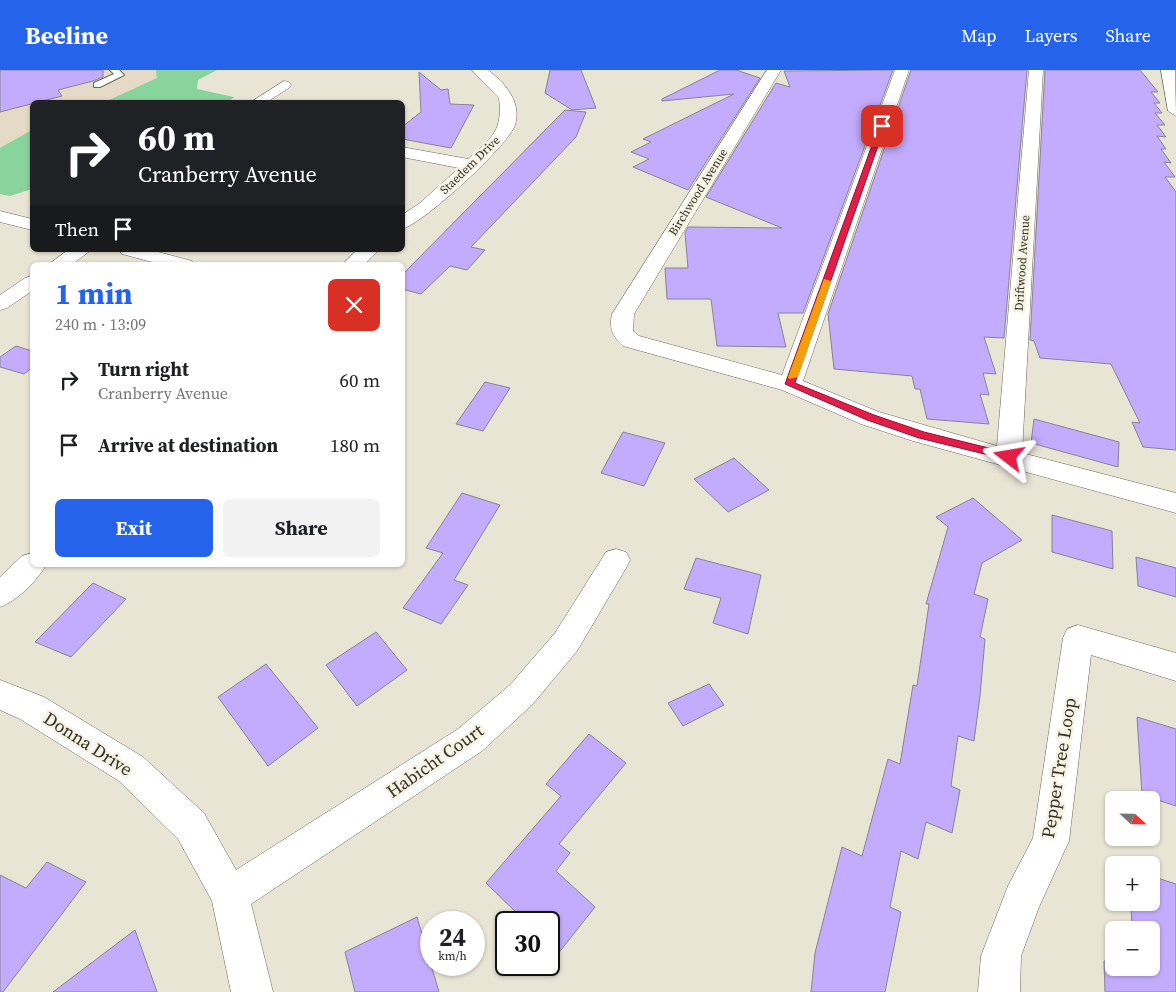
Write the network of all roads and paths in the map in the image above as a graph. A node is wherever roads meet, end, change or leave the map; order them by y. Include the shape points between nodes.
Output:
1 (114, 70) edge
2 (479, 70) edge
3 (774, 70) edge
4 (902, 70) edge
5 (1036, 70) edge
6 (1168, 70) edge
7 (97, 85) dead end
8 (284, 85) dead end
9 (261, 100) edge
10 (1176, 111) edge
11 (405, 153) edge
12 (472, 165) junction
13 (0, 216) edge
14 (405, 222) edge
15 (30, 224) edge
16 (77, 252) edge
17 (136, 252) edge
18 (367, 252) edge
19 (62, 262) edge
20 (174, 262) edge
21 (355, 262) edge
22 (30, 283) edge
23 (0, 304) edge
24 (790, 384) junction
25 (1009, 457) junction
26 (1176, 503) edge
27 (616, 560) dead end
28 (30, 566) edge
29 (0, 595) edge
30 (1176, 667) edge
31 (0, 695) edge
32 (230, 896) junction
33 (252, 992) edge
34 (999, 992) edge

1 - 7 lane via 120,75
2 - 12 street, Staedem Drive via 506,97 508,111 499,140
3 - 24 street, Birchwood Avenue via 623,314 620,326 621,333 630,341
4 - 24 street
5 - 25 street, Driftwood Avenue
6 - 10 street
8 - 9 street
11 - 12 street
12 - 14 street, Staedem Drive
13 - 15 street
16 - 19 street
17 - 20 street
18 - 21 street
22 - 23 street
24 - 25 street via 870,418
25 - 26 street
27 - 32 street, Habicht Court via 566,642 521,696 470,740
28 - 29 street
30 - 34 street, Pepper Tree Loop via 1078,638 1051,841 1022,900 1001,956
31 - 32 street, Donna Drive via 32,708 131,769 191,826
32 - 33 street, Donna Drive

